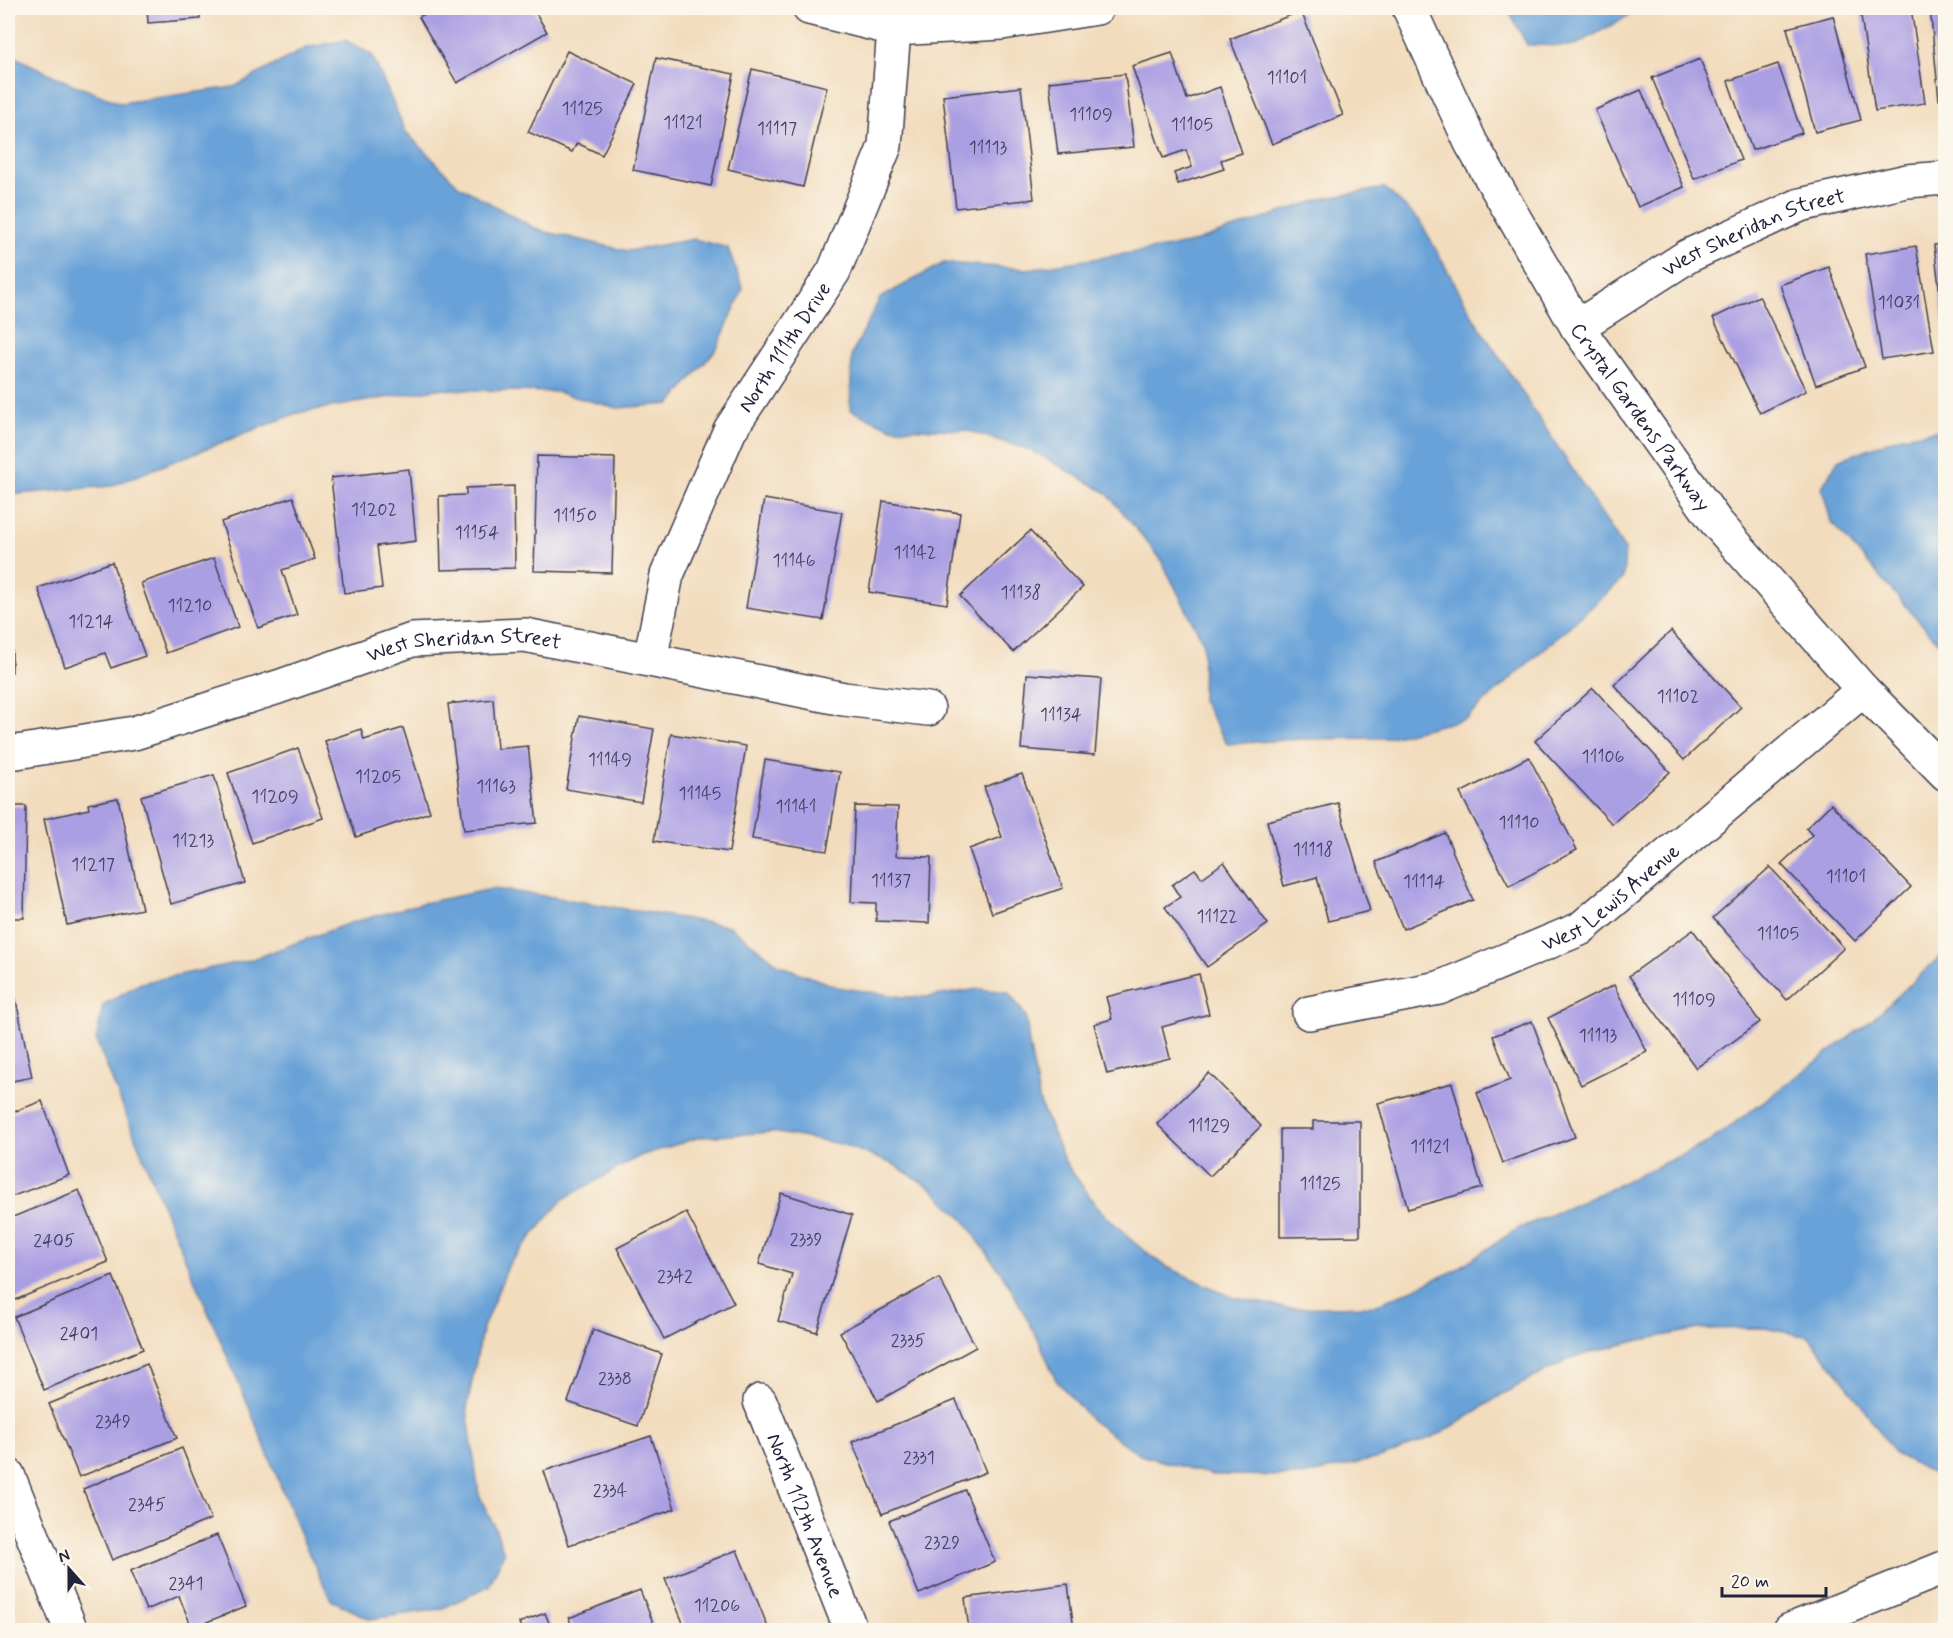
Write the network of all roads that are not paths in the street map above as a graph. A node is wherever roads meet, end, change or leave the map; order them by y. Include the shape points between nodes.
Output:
1 (808, 8) edge
2 (1097, 8) edge
3 (1408, 8) edge
4 (894, 29) junction
5 (1946, 178) edge
6 (1577, 327) junction
7 (650, 660) junction
8 (1863, 690) junction
9 (928, 709) dead end
10 (8, 751) edge
11 (1946, 774) edge
12 (1309, 1013) dead end
13 (760, 1401) dead end
14 (8, 1475) edge
15 (1946, 1567) edge
16 (71, 1630) edge
17 (851, 1630) edge
18 (1790, 1630) edge

1 - 4 street
2 - 4 street via 1002,23
3 - 6 street, Crystal Gardens Parkway via 1470,143
4 - 7 street, North 111th Drive via 885,146 834,271 730,430 667,575
5 - 6 street, West Sheridan Street via 1907,181 1800,205 1688,256
6 - 8 street, Crystal Gardens Parkway via 1716,522
7 - 9 street, West Sheridan Street via 844,699
7 - 10 street, West Sheridan Street via 525,635 412,640 134,733
8 - 11 street, Crystal Gardens Parkway
8 - 12 street, West Lewis Avenue via 1580,929 1439,988
13 - 17 street, North 112th Avenue
14 - 16 street
15 - 18 street

